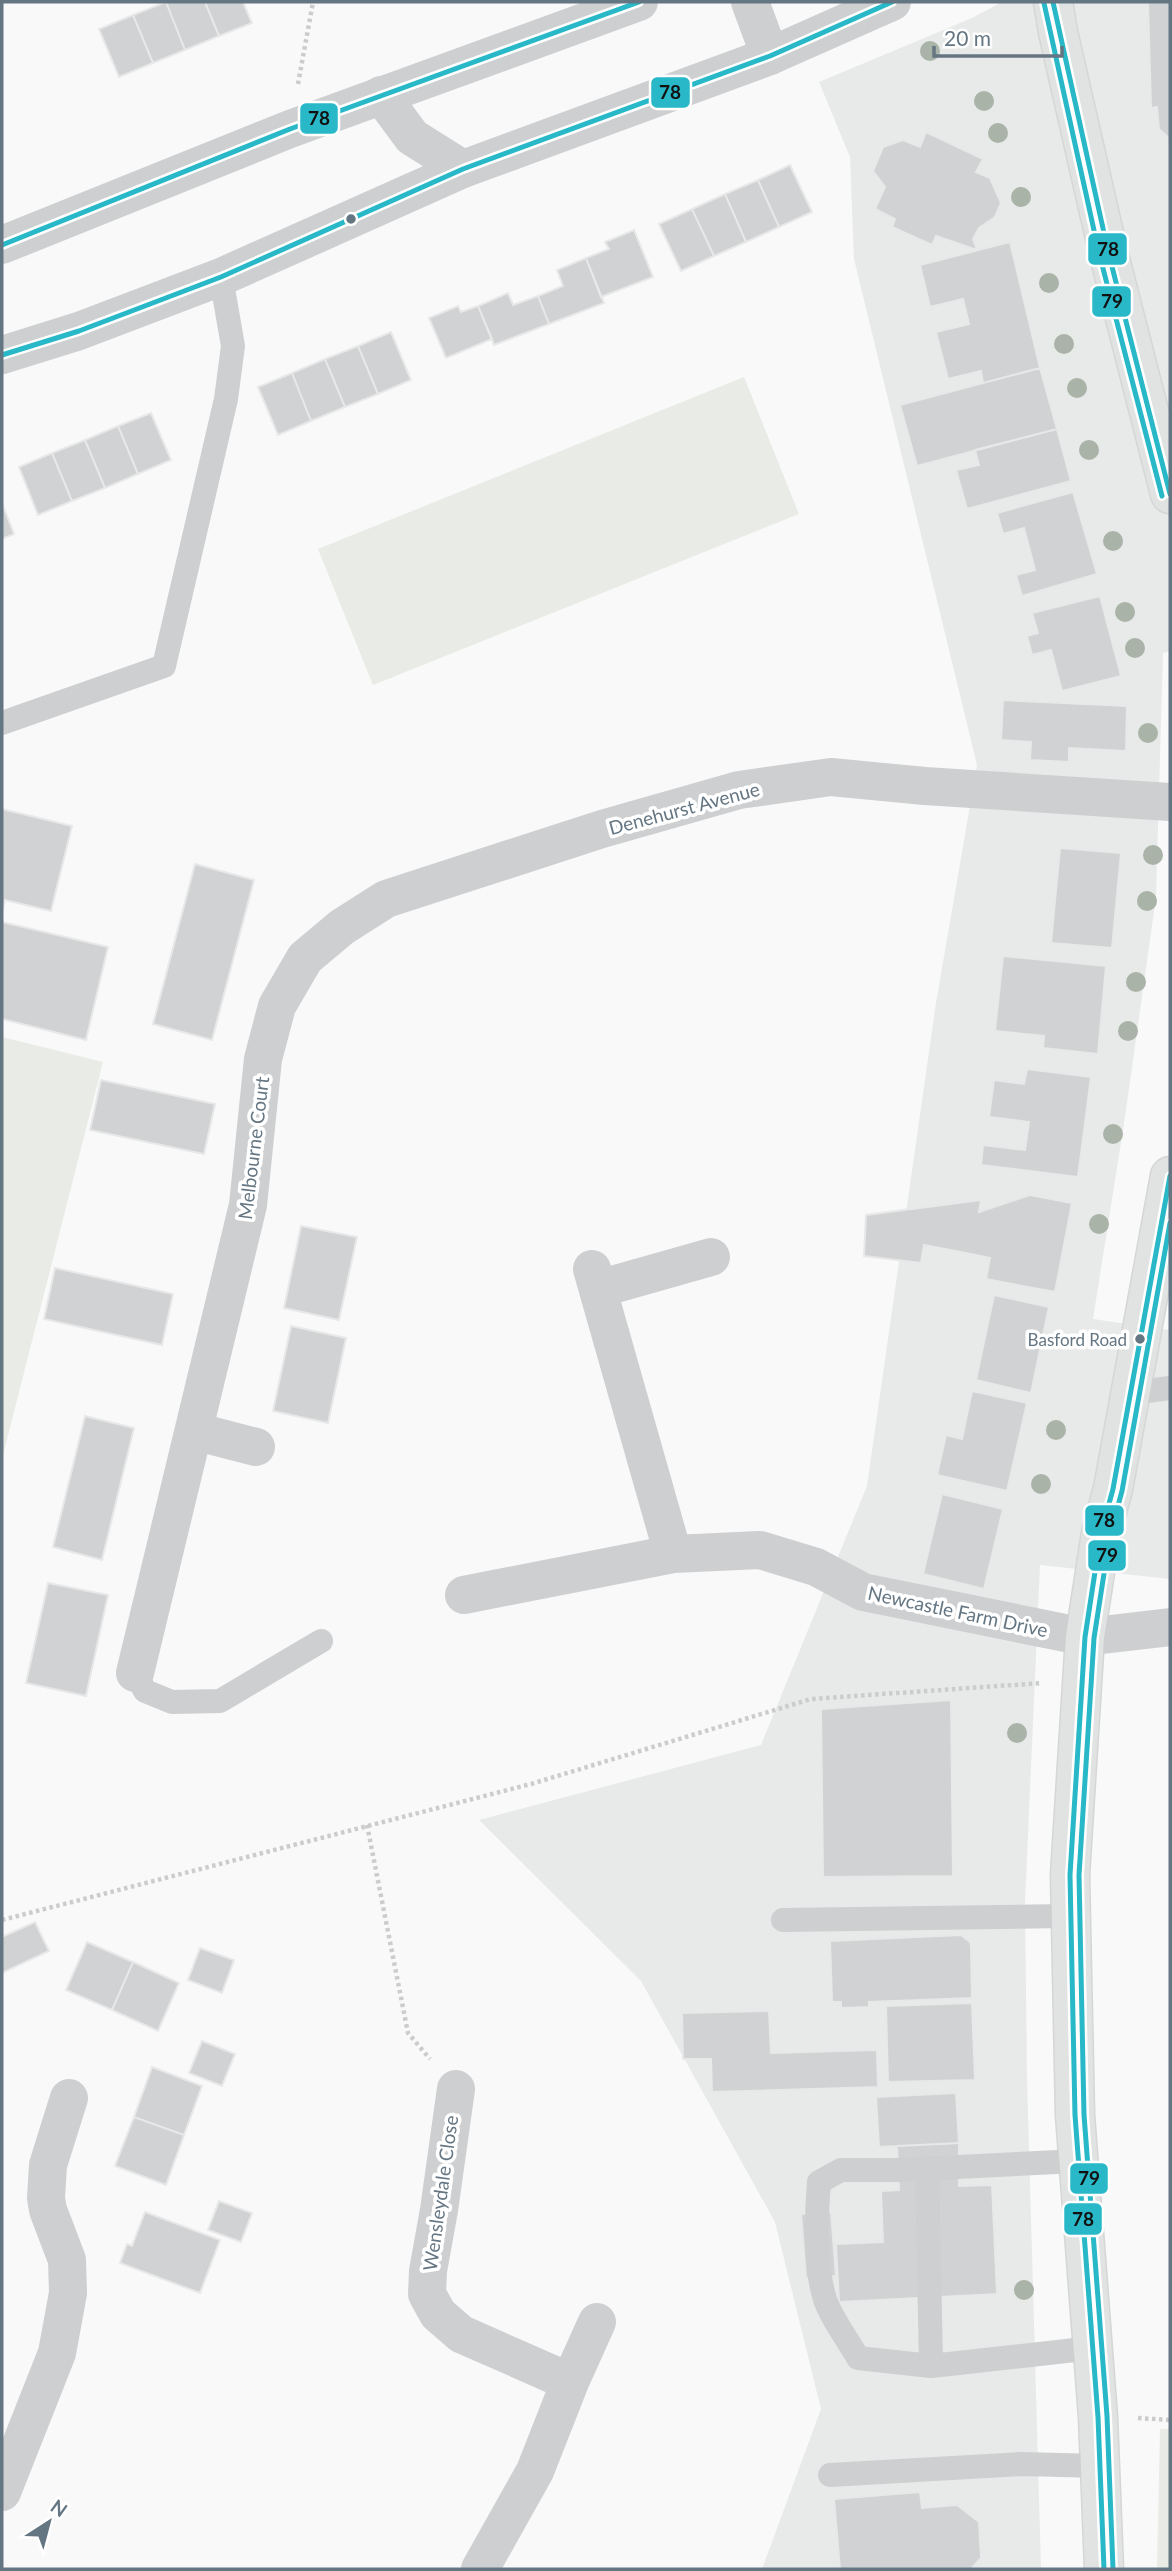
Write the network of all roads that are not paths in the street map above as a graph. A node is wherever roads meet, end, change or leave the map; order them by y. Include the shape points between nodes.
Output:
1 (639, 2) edge
2 (750, 2) edge
3 (892, 2) edge
4 (1054, 2) edge
5 (770, 56) junction
6 (381, 95) junction
7 (463, 169) junction
8 (2, 245) edge
9 (220, 277) junction
10 (2, 355) edge
11 (1170, 494) edge
12 (2, 723) edge
13 (1170, 802) edge
14 (342, 927) joint
15 (1170, 1176) edge
16 (711, 1257) dead end
17 (1170, 1388) edge
18 (1130, 1393) junction
19 (194, 1431) junction
20 (256, 1447) dead end
21 (673, 1554) junction
22 (464, 1595) dead end
23 (1170, 1627) edge
24 (1085, 1637) junction
25 (321, 1641) dead end
26 (135, 1673) joint
27 (1071, 1916) junction
28 (783, 1920) dead end
29 (456, 2089) road end
30 (69, 2098) dead end
31 (1079, 2161) junction
32 (928, 2168) junction
33 (597, 2322) dead end
34 (1093, 2348) junction
35 (931, 2366) junction
36 (570, 2382) junction
37 (1100, 2466) junction
38 (830, 2475) dead end
39 (2, 2492) edge
40 (480, 2569) edge
41 (1104, 2569) edge

1 - 6 street
2 - 5 street
3 - 5 street
4 - 11 highway via 1108,251
5 - 7 street
6 - 7 street via 412,138
6 - 8 street
7 - 9 street
9 - 10 street
9 - 12 lane via 233,346 226,399 164,666
13 - 14 street, Denehurst Avenue via 831,777 739,790 386,899
14 - 19 street, Melbourne Court via 305,958 277,1006 263,1059 248,1205
15 - 18 highway
16 - 21 street via 595,1279
17 - 18 lane
18 - 24 highway
19 - 20 street
19 - 26 street, Melbourne Court
21 - 22 street, Newcastle Farm Drive
21 - 24 street, Newcastle Farm Drive via 760,1550 816,1567 863,1592
23 - 24 street
24 - 27 highway
25 - 26 lane via 220,1701 172,1702 145,1691
27 - 28 lane
27 - 31 highway
29 - 36 street, Wensleydale Close via 428,2294 438,2314 461,2334
30 - 39 street via 48,2165 46,2198 66,2260 68,2294 58,2353
31 - 32 lane
31 - 34 highway
32 - 35 lane
32 - 35 lane via 841,2170 819,2182 816,2213 824,2298 858,2358
33 - 36 street
34 - 35 lane
34 - 37 highway
36 - 40 street via 535,2470
37 - 38 lane via 1021,2464
37 - 41 highway

